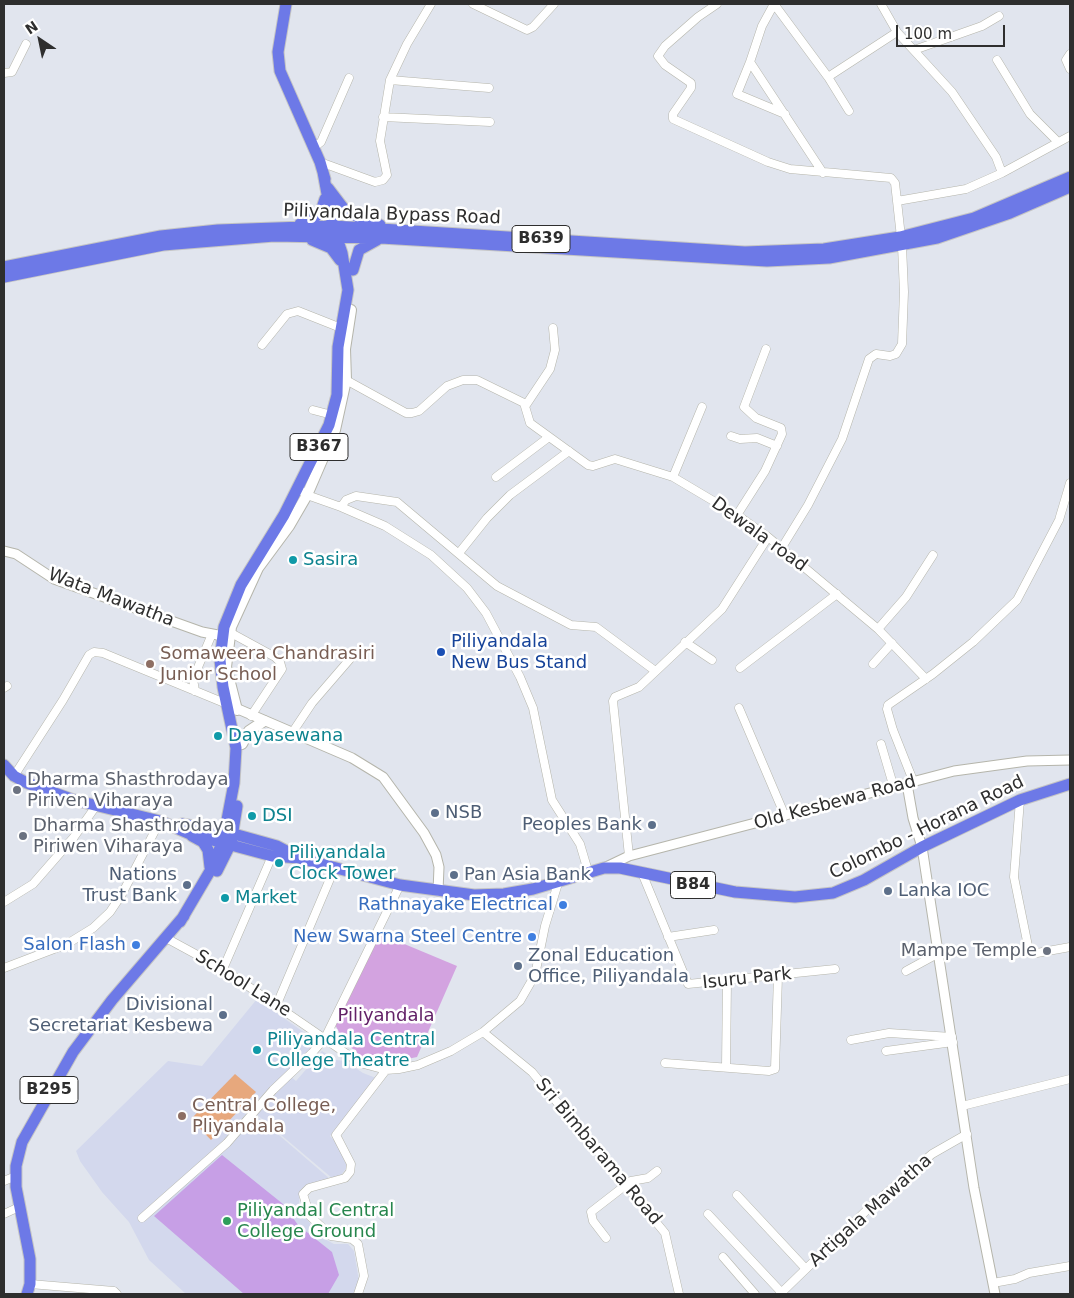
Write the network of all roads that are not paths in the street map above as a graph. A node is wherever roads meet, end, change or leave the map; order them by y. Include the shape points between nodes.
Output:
1 (284, 4) edge
2 (432, 4) edge
3 (473, 4) edge
4 (554, 4) edge
5 (718, 4) edge
6 (881, 4) edge
7 (999, 16) dead end
8 (897, 32) junction
9 (26, 44) dead end
10 (914, 50) junction
11 (1070, 54) edge
12 (998, 60) dead end
13 (750, 62) junction
14 (1070, 69) edge
15 (4, 73) edge
16 (828, 77) junction
17 (349, 78) dead end
18 (390, 80) junction
19 (489, 88) dead end
20 (849, 111) dead end
21 (786, 114) junction
22 (383, 117) junction
23 (490, 122) dead end
24 (1070, 136) edge
25 (1058, 142) junction
26 (314, 148) junction
27 (321, 167) junction
28 (823, 173) junction
29 (1002, 173) junction
30 (1070, 177) edge
31 (1070, 187) edge
32 (327, 190) junction
33 (897, 201) junction
34 (286, 227) junction
35 (398, 230) junction
36 (339, 232) junction
37 (304, 237) junction
38 (381, 238) junction
39 (901, 242) junction
40 (4, 267) edge
41 (349, 273) junction
42 (4, 277) edge
43 (351, 310) joint
44 (341, 328) junction
45 (553, 328) dead end
46 (262, 345) dead end
47 (766, 349) dead end
48 (342, 379) junction
49 (526, 405) junction
50 (702, 407) dead end
51 (313, 410) dead end
52 (332, 415) junction
53 (731, 436) dead end
54 (549, 437) junction
55 (777, 446) junction
56 (569, 451) junction
57 (496, 477) dead end
58 (673, 477) junction
59 (1070, 483) edge
60 (303, 491) junction
61 (341, 507) junction
62 (737, 514) junction
63 (768, 537) junction
64 (781, 549) junction
65 (4, 551) edge
66 (459, 553) junction
67 (933, 555) dead end
68 (837, 594) junction
69 (878, 629) junction
70 (222, 634) junction
71 (685, 642) junction
72 (892, 643) junction
73 (356, 652) dead end
74 (712, 660) dead end
75 (873, 664) dead end
76 (740, 668) dead end
77 (654, 670) junction
78 (926, 678) junction
79 (195, 691) junction
80 (232, 707) junction
81 (739, 708) dead end
82 (251, 716) junction
83 (264, 721) junction
84 (292, 733) junction
85 (242, 744) junction
86 (881, 744) dead end
87 (1070, 760) edge
88 (4, 765) edge
89 (14, 776) junction
90 (911, 784) junction
91 (1070, 784) edge
92 (894, 788) junction
93 (1020, 800) junction
94 (96, 806) junction
95 (785, 816) junction
96 (162, 822) junction
97 (190, 834) junction
98 (229, 838) junction
99 (922, 847) junction
100 (272, 856) junction
101 (629, 856) junction
102 (299, 858) junction
103 (336, 867) junction
104 (604, 868) junction
105 (210, 871) junction
106 (588, 871) junction
107 (642, 873) junction
108 (559, 880) junction
109 (400, 885) junction
110 (438, 891) junction
111 (4, 902) edge
112 (180, 922) junction
113 (714, 930) dead end
114 (668, 937) junction
115 (166, 938) junction
116 (1070, 947) edge
117 (938, 952) junction
118 (4, 968) edge
119 (224, 969) junction
120 (835, 969) dead end
121 (906, 971) dead end
122 (778, 976) junction
123 (727, 981) junction
124 (276, 1004) junction
125 (483, 1032) junction
126 (325, 1038) junction
127 (851, 1040) dead end
128 (953, 1040) junction
129 (886, 1051) dead end
130 (665, 1062) dead end
131 (726, 1067) junction
132 (386, 1070) junction
133 (1070, 1079) edge
134 (962, 1106) junction
135 (966, 1134) junction
136 (658, 1171) dead end
137 (16, 1176) junction
138 (4, 1181) edge
139 (626, 1186) junction
140 (737, 1195) dead end
141 (19, 1207) junction
142 (4, 1214) edge
143 (708, 1214) dead end
144 (142, 1218) dead end
145 (606, 1238) dead end
146 (723, 1257) dead end
147 (1070, 1266) edge
148 (806, 1269) junction
149 (993, 1283) junction
150 (29, 1289) edge
151 (116, 1294) edge
152 (358, 1294) edge
153 (679, 1294) edge
154 (755, 1294) edge
155 (781, 1294) edge
156 (995, 1294) edge

1 - 26 main road, B367 via 278,52 280,71
2 - 18 street via 407,44
3 - 4 street via 527,30
5 - 28 street via 691,23 658,56 665,65 691,83 691,88 673,114 674,119 768,162 790,169
6 - 8 street
7 - 10 street via 982,26
8 - 10 street
8 - 16 street
9 - 15 street via 12,72
10 - 29 street via 952,92 996,157
11 - 14 street via 1066,60
12 - 25 street via 1030,114
13 - 16 street via 762,26 774,4
13 - 21 street
13 - 21 street via 735,96
16 - 20 street
17 - 26 street via 324,136
18 - 19 street
18 - 22 street
21 - 28 street
22 - 23 street
22 - 27 street via 380,141 386,175 383,180 375,182
24 - 25 street
25 - 29 street
26 - 27 main road, B367
27 - 32 main road, B367
28 - 33 street via 891,178
29 - 33 street via 966,189
30 - 39 main road, Piliyandala Bypass Road / B639 via 974,218
31 - 39 main road, Piliyandala Bypass Road / B639 via 1010,213 937,238
32 - 34 main road via 320,214 304,223
32 - 35 main road via 337,202 360,218
32 - 36 main road, B367
33 - 39 street
34 - 36 main road, Piliyandala Bypass Road / B639
34 - 40 main road, Piliyandala Bypass Road / B639 via 161,236
35 - 36 main road, Piliyandala Bypass Road / B639
35 - 39 main road, Piliyandala Bypass Road / B639 via 745,252
36 - 37 main road, Piliyandala Bypass Road / B639
36 - 38 main road, Piliyandala Bypass Road / B639
36 - 41 main road, B367
37 - 41 main road via 331,248
37 - 42 main road, Piliyandala Bypass Road / B639 via 274,236 163,245
38 - 39 main road, Piliyandala Bypass Road / B639 via 767,261 829,258
38 - 41 main road via 359,250
39 - 64 street via 904,292 902,344 896,354 876,354 869,359 842,439
41 - 43 main road, B367
41 - 44 main road, B367
43 - 48 main road, B367
44 - 46 street via 298,311 286,314
44 - 48 main road, B367 via 338,346
45 - 49 street via 555,350 550,369
47 - 55 street via 744,404 747,412 756,418 781,428
48 - 49 street via 406,413 419,411 448,386 462,380 477,380
48 - 52 main road, B367
48 - 60 main road, B367 via 335,430
49 - 54 street, Dewala road via 530,423
50 - 58 street
51 - 52 street
52 - 60 main road, B367
53 - 55 street via 757,438
54 - 56 street, Dewala road
54 - 57 street
55 - 62 street
56 - 58 street, Dewala road via 588,465 598,465 611,458
56 - 66 street via 510,494
58 - 62 street, Dewala road
59 - 78 street via 1059,520 1017,600 973,642
60 - 61 street
60 - 70 main road, B367 via 240,585
61 - 66 street via 346,500 356,496 397,502
61 - 106 street via 385,526 431,556 467,588 486,613 533,708 552,800 580,844
62 - 63 street, Dewala road
63 - 64 street, Dewala road
63 - 71 street via 722,608
64 - 68 street, Dewala road
65 - 70 street, Wata Mawatha via 16,554 54,579
66 - 77 street via 497,586 571,625 596,627
67 - 69 street via 906,597
68 - 69 street, Dewala road
68 - 76 street
69 - 72 street, Dewala road
70 - 79 street via 193,679
70 - 80 main road, B367 via 220,660
70 - 82 street via 280,662 282,669
71 - 74 street
71 - 77 street
72 - 75 street
72 - 78 street, Dewala road
73 - 84 street via 312,703
77 - 101 street via 639,687 615,697 613,701
78 - 90 street via 887,709
79 - 80 street
79 - 89 street via 94,652 84,662
80 - 82 street
80 - 85 main road, B367
80 - 98 main road, B367 via 236,748
81 - 95 street
82 - 83 street
83 - 84 street
83 - 85 main road via 249,731
84 - 110 street via 360,762 383,777 436,855 440,867
85 - 98 main road, B367 via 241,783
86 - 92 street
87 - 90 street, Old Kesbewa Road via 1027,761 963,770
88 - 89 main road, B84
89 - 94 main road, B84
90 - 92 street, Old Kesbewa Road
90 - 99 street via 913,818
91 - 93 main road, Colombo - Horana Road / B84
92 - 95 street, Old Kesbewa Road
93 - 99 main road, Colombo - Horana Road / B84
93 - 116 street via 1014,876 1028,946 1038,954
94 - 96 main road, B84
94 - 111 street via 33,884
95 - 101 street, Old Kesbewa Road
96 - 97 main road, B84
96 - 98 main road, B84 via 177,823
96 - 118 street via 122,894 110,912 93,928 68,944
97 - 98 main road, B84
97 - 105 main road via 208,850
98 - 100 main road, B84
98 - 102 main road, B84 via 277,846
98 - 105 main road, B295
98 - 112 main road, B295 via 210,884
99 - 107 main road, Colombo - Horana Road / B84 via 864,880 820,896 735,892
99 - 117 street
100 - 102 main road, B84
100 - 119 street
101 - 104 street, Old Kesbewa Road
102 - 103 main road, Colombo - Horana Road / B84
103 - 109 main road, Colombo - Horana Road / B84
103 - 124 street
104 - 106 main road, Colombo - Horana Road / B84
104 - 107 main road, Colombo - Horana Road / B84
105 - 112 main road, B295
106 - 108 main road, Colombo - Horana Road / B84
107 - 114 street, Isuru Park
108 - 110 main road, Colombo - Horana Road / B84 via 504,894
108 - 125 street, School Lane via 531,985 520,1001
109 - 110 main road, Colombo - Horana Road / B84
109 - 126 street
112 - 115 main road, B295
113 - 114 street
114 - 123 street, Isuru Park via 688,984
115 - 119 street, School Lane
115 - 137 main road, B295 via 112,1000 59,1073 22,1142
117 - 121 street
117 - 128 street
119 - 124 street, School Lane
120 - 122 street, Isuru Park
122 - 123 street, Isuru Park
122 - 131 street via 775,1070
123 - 131 street
124 - 126 street, School Lane
125 - 132 street, School Lane via 418,1065
125 - 139 street, Sri Bimbarama Road via 532,1072
126 - 132 street, School Lane via 360,1063
126 - 144 street via 273,1090 227,1143
127 - 128 street via 889,1033
128 - 129 street
128 - 134 street
130 - 131 street
132 - 152 street via 336,1135 351,1164 346,1178 309,1188 303,1194 310,1216 332,1236 352,1239 358,1244 364,1276
133 - 134 street
134 - 135 street
135 - 148 street, Artigala Mawatha via 932,1154 869,1208
135 - 149 street
136 - 139 street
137 - 138 street
137 - 141 main road, B295
139 - 145 street via 591,1212 593,1221
139 - 153 street, Sri Bimbarama Road via 665,1233
140 - 148 street
141 - 142 street
141 - 150 main road, B295 via 30,1259
143 - 155 street
146 - 154 street
147 - 149 street
148 - 155 street, Artigala Mawatha
149 - 156 street
150 - 151 street

